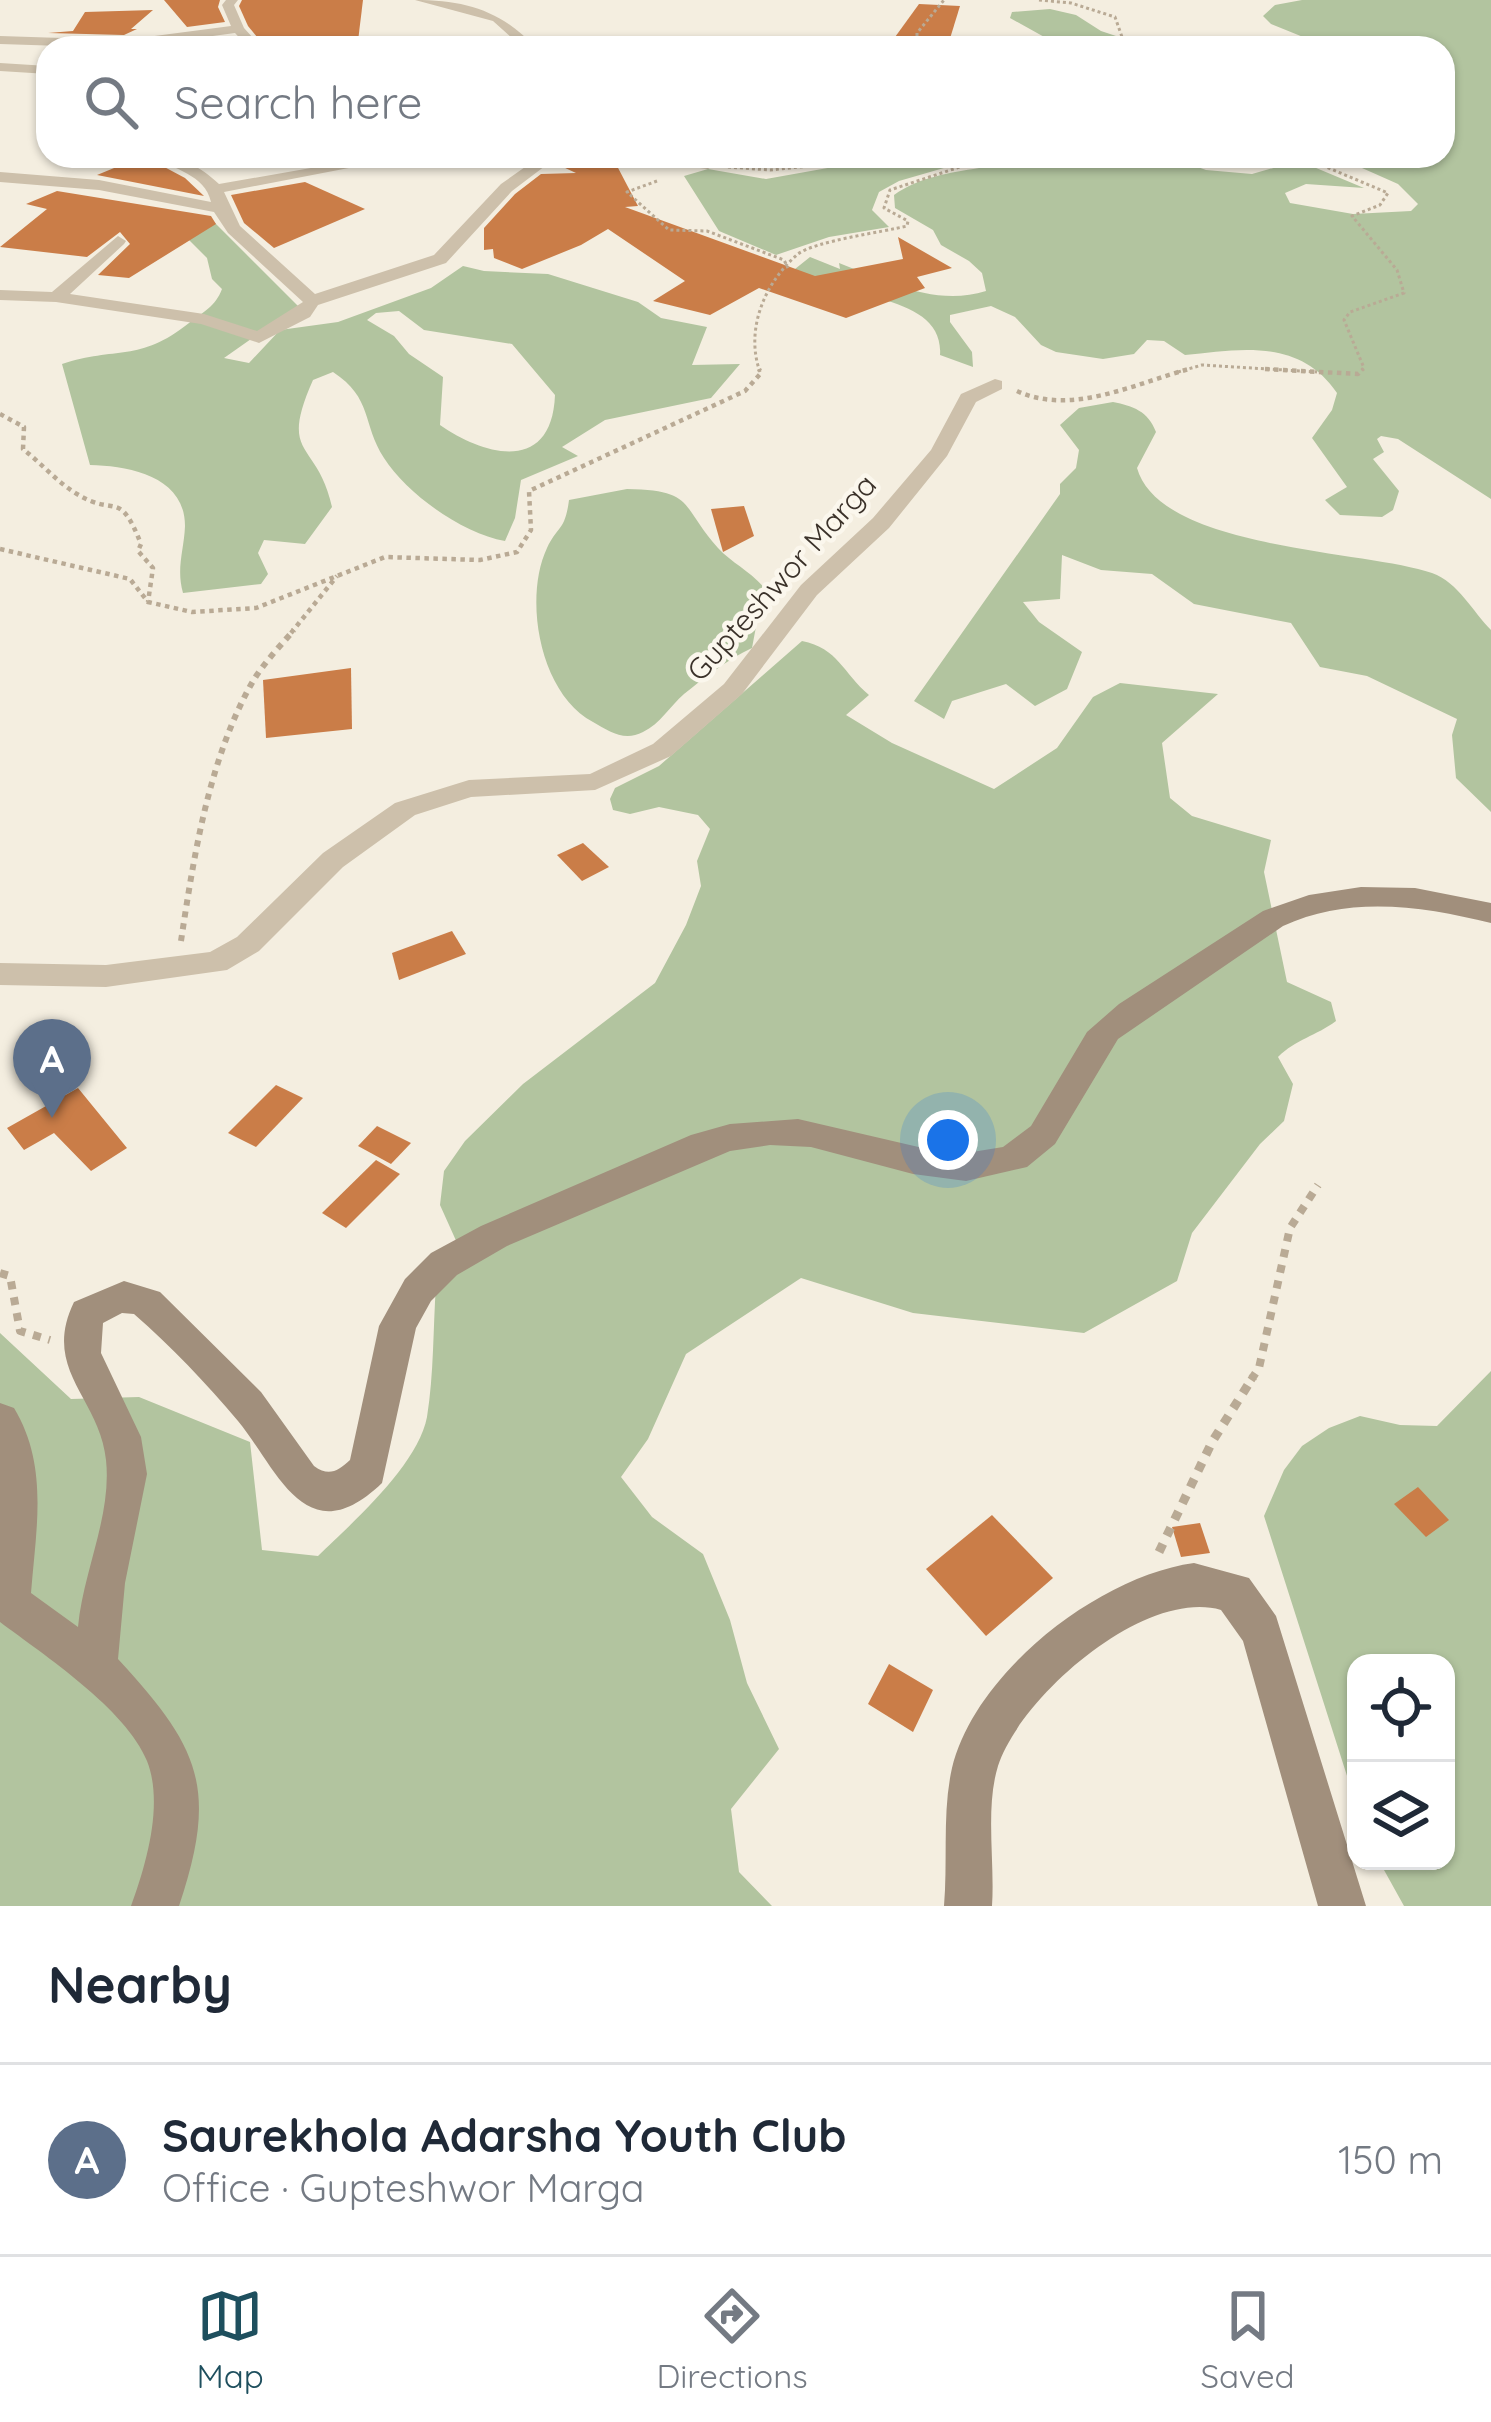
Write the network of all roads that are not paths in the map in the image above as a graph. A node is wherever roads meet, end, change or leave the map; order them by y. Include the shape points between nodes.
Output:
1 (232, 0) edge
2 (421, 0) edge
3 (238, 29) junction
4 (185, 36) edge
5 (245, 36) edge
6 (517, 36) edge
7 (0, 40) edge
8 (36, 41) edge
9 (36, 68) edge
10 (0, 70) edge
11 (187, 168) edge
12 (336, 168) edge
13 (533, 168) edge
14 (0, 177) edge
15 (216, 189) junction
16 (218, 208) junction
17 (118, 241) dead end
18 (0, 295) edge
19 (56, 297) junction
20 (311, 301) junction
21 (995, 385) road end
22 (1491, 913) edge
23 (0, 974) edge
24 (0, 1421) edge
25 (96, 1666) junction
26 (155, 1906) edge
27 (968, 1906) edge
28 (1342, 1906) edge

1 - 3 street
2 - 6 street via 497,18
3 - 4 street
3 - 5 street
7 - 8 street
9 - 10 street
11 - 15 street
12 - 15 street
13 - 20 street via 440,259
14 - 16 street via 99,185
15 - 16 street
16 - 20 street via 233,233
17 - 19 street
18 - 19 street
19 - 20 street via 204,319 259,338
21 - 23 street, Gupteshwor Marga via 968,398 940,452 809,590 733,689 662,750 596,782 469,789 405,809 333,860 248,944 216,962 106,976
22 - 25 street via 1379,896 1287,911 1099,1038 1039,1141 1014,1158 982,1167 940,1164 808,1134 736,1135 494,1236 444,1264 418,1290 398,1326 368,1470 336,1491 304,1483 256,1413 150,1303 119,1296 87,1313 83,1371 106,1400 126,1452 129,1499 104,1581
24 - 25 street via 19,1466 9,1603
25 - 26 street via 165,1749 175,1800 170,1870
27 - 28 street via 975,1763 1008,1702 1080,1635 1191,1583 1234,1593 1261,1631

